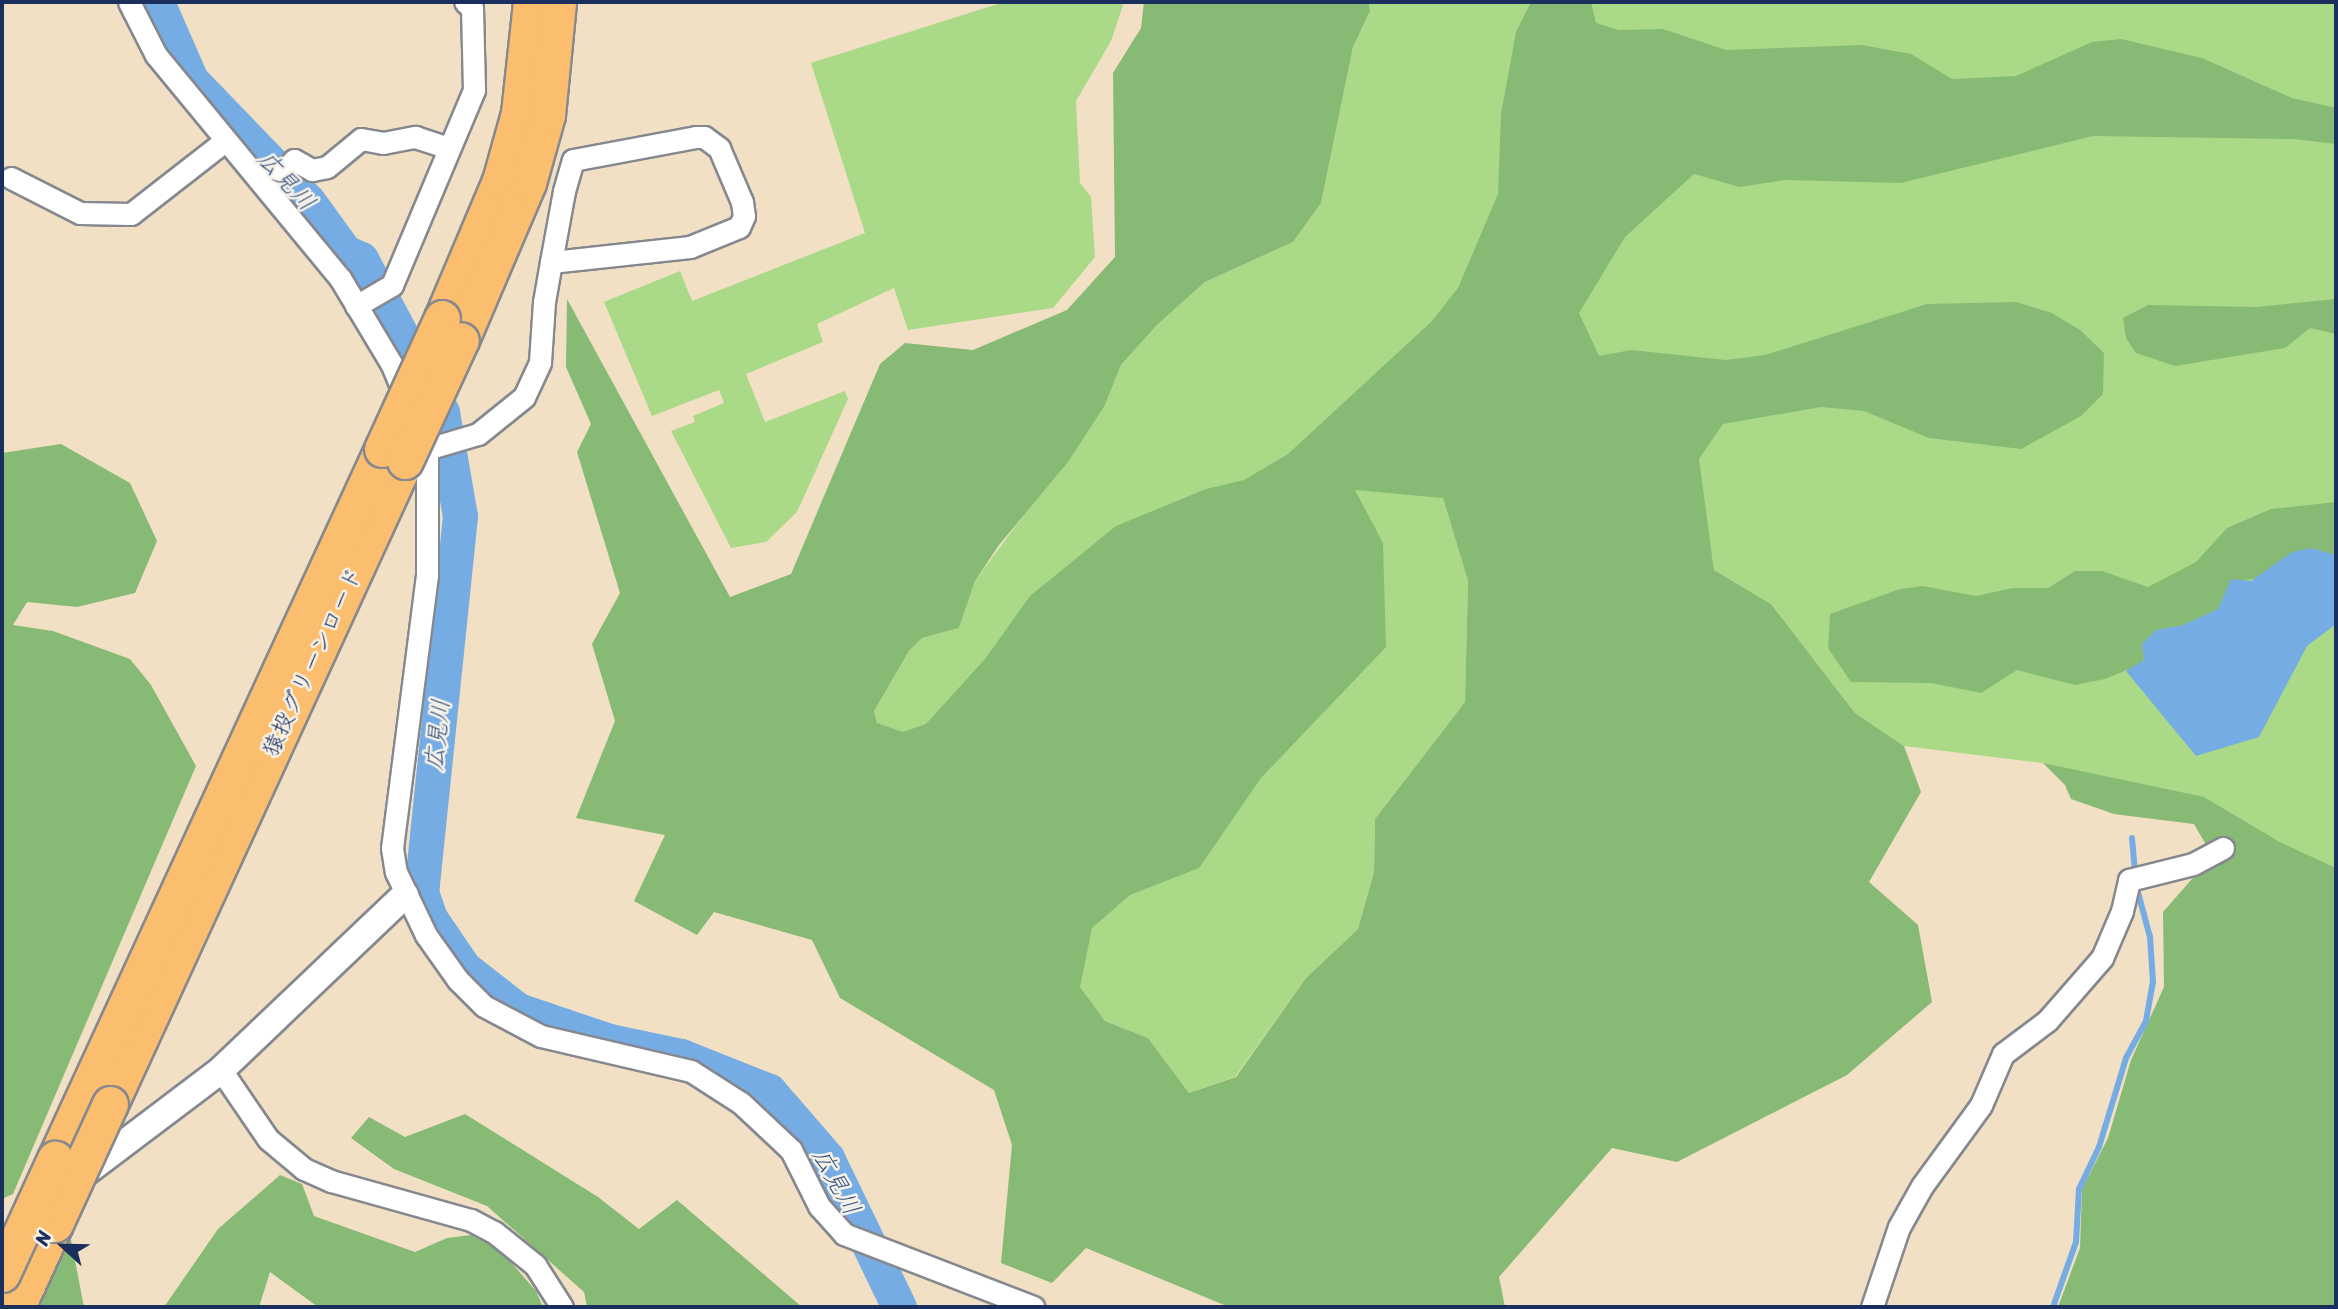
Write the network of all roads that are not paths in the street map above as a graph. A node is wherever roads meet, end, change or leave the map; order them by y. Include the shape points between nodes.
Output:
1 (129, 2) edge
2 (465, 2) edge
3 (531, 2) edge
4 (558, 2) edge
5 (226, 140) junction
6 (449, 148) junction
7 (11, 178) dead end
8 (267, 187) junction
9 (551, 262) junction
10 (357, 305) junction
11 (452, 329) junction
12 (413, 451) junction
13 (2223, 848) dead end
14 (405, 895) junction
15 (221, 1070) junction
16 (2, 1229) edge
17 (2, 1273) edge
18 (17, 1307) edge
19 (562, 1307) edge
20 (1033, 1307) edge
21 (1872, 1307) edge

1 - 5 street via 156,55
2 - 6 street via 472,8 474,90
3 - 11 main road, 猿投グリーンロード via 519,113
4 - 11 main road, 猿投グリーンロード via 547,115 528,183
5 - 7 street via 131,214 80,213
5 - 8 street
6 - 8 street via 415,137 383,143 361,139 327,167 312,170 294,160
6 - 10 street via 388,289
8 - 10 street via 307,233
9 - 9 street via 573,160 696,137 719,148 742,202 744,216 739,227 690,247
9 - 12 street via 540,362 524,397 478,434
10 - 12 street via 392,365
11 - 12 main road, 猿投グリーンロード, bridge
12 - 14 street via 426,575 392,848
12 - 17 main road, 猿投グリーンロード, bridge via 55,1159
12 - 18 main road, 猿投グリーンロード, bridge
13 - 21 street via 2193,864 2137,876 2102,958 2047,1021 2003,1054 1981,1105 1922,1186 1899,1227
14 - 15 street
14 - 20 street via 458,980 484,1006 541,1036 691,1070 741,1103 791,1150 819,1206 844,1234
15 - 16 street via 97,1166
15 - 19 street via 268,1139 304,1169 331,1181 471,1220 494,1232 535,1265

